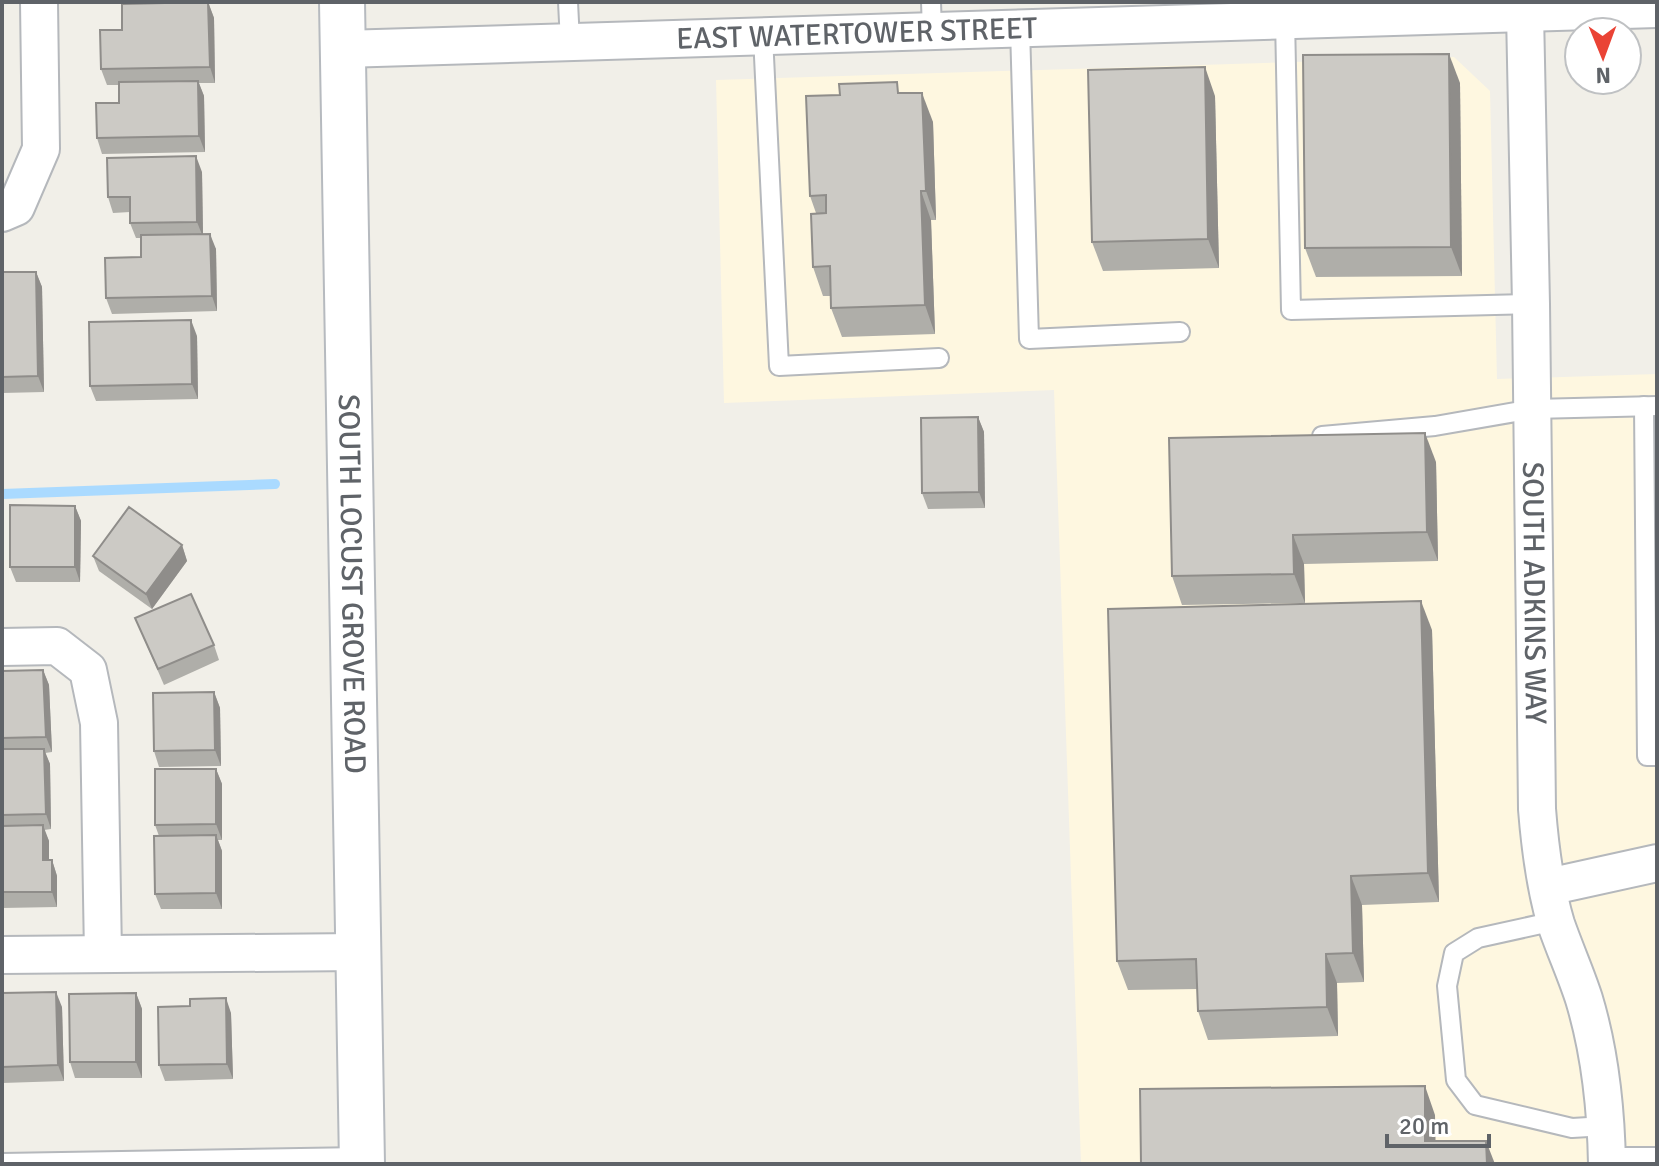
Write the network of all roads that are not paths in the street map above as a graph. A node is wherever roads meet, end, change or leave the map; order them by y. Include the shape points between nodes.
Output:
1 (39, 2) edge
2 (342, 2) edge
3 (568, 2) edge
4 (1525, 8) edge
5 (1657, 9) edge
6 (931, 16) edge
7 (1285, 19) junction
8 (1020, 28) junction
9 (763, 36) junction
10 (570, 42) junction
11 (343, 49) junction
12 (9, 210) edge
13 (1531, 304) junction
14 (1180, 332) dead end
15 (939, 358) dead end
16 (1650, 406) edge
17 (1533, 409) junction
18 (1306, 438) edge
19 (2, 647) edge
20 (1657, 756) edge
21 (1657, 863) edge
22 (1552, 904) junction
23 (359, 952) junction
24 (103, 954) junction
25 (2, 955) edge
26 (1607, 1149) edge
27 (1657, 1157) edge
28 (362, 1161) edge
29 (2, 1163) edge

1 - 12 street via 41,149
2 - 11 main road, SOUTH LOCUST GROVE ROAD
3 - 10 lane
4 - 5 street, EAST WATERTOWER STREET
4 - 7 street, EAST WATERTOWER STREET
4 - 13 street, SOUTH ADKINS WAY
6 - 8 street, EAST WATERTOWER STREET
6 - 9 street, EAST WATERTOWER STREET
7 - 8 street, EAST WATERTOWER STREET
7 - 13 lane via 1291,310
8 - 14 lane via 1029,339
9 - 10 street, EAST WATERTOWER STREET
9 - 15 lane via 779,366
10 - 11 street, EAST WATERTOWER STREET
11 - 23 main road, SOUTH LOCUST GROVE ROAD
13 - 17 street, SOUTH ADKINS WAY
16 - 17 lane
16 - 20 lane via 1647,756
17 - 18 lane via 1435,426
17 - 22 street, SOUTH ADKINS WAY via 1537,809
19 - 24 street via 57,646 88,670 99,723
21 - 22 street
22 - 26 street, SOUTH ADKINS WAY via 1584,1000 1599,1067
22 - 26 lane via 1454,953 1447,986 1456,1080 1475,1105 1572,1128
23 - 24 street
23 - 28 main road, SOUTH LOCUST GROVE ROAD
24 - 25 street
26 - 27 lane
28 - 29 lane

